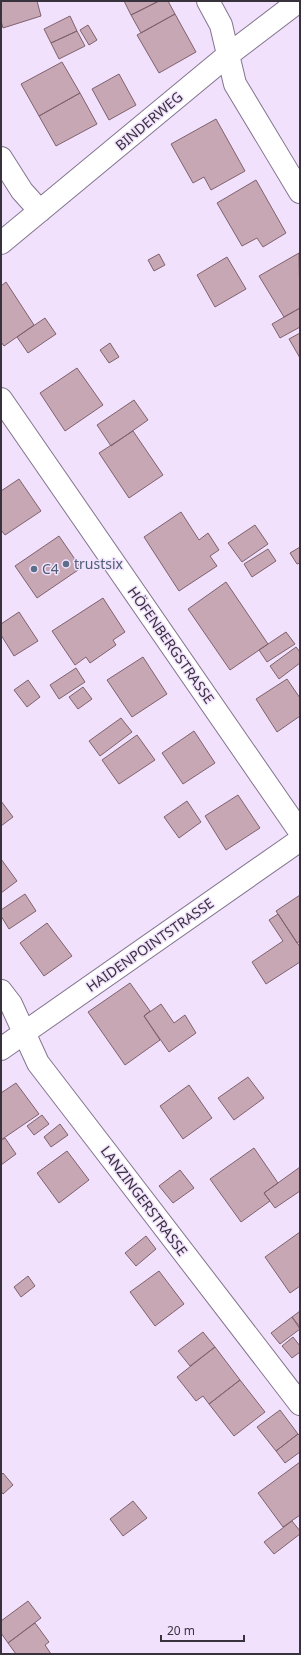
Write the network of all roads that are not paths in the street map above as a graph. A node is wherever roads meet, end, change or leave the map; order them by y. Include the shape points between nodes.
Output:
1 (208, 1) edge
2 (299, 1) edge
3 (228, 55) junction
4 (1, 158) edge
5 (300, 192) edge
6 (40, 211) junction
7 (1, 243) edge
8 (1, 399) edge
9 (300, 832) edge
10 (300, 840) edge
11 (1, 991) edge
12 (24, 1033) junction
13 (1, 1049) edge
14 (300, 1404) edge

1 - 3 street via 221,25
2 - 3 street, BINDERWEG
3 - 5 street via 235,84
3 - 6 street, BINDERWEG
4 - 6 street via 22,191
6 - 7 street, BINDERWEG
8 - 9 street, HÖFENBERGSTRASSE
10 - 12 street, HAIDENPOINTSTRASSE
11 - 12 street, LANZINGERSTRASSE via 11,1004
12 - 13 street, HAIDENPOINTSTRASSE
12 - 14 street, LANZINGERSTRASSE via 38,1063

